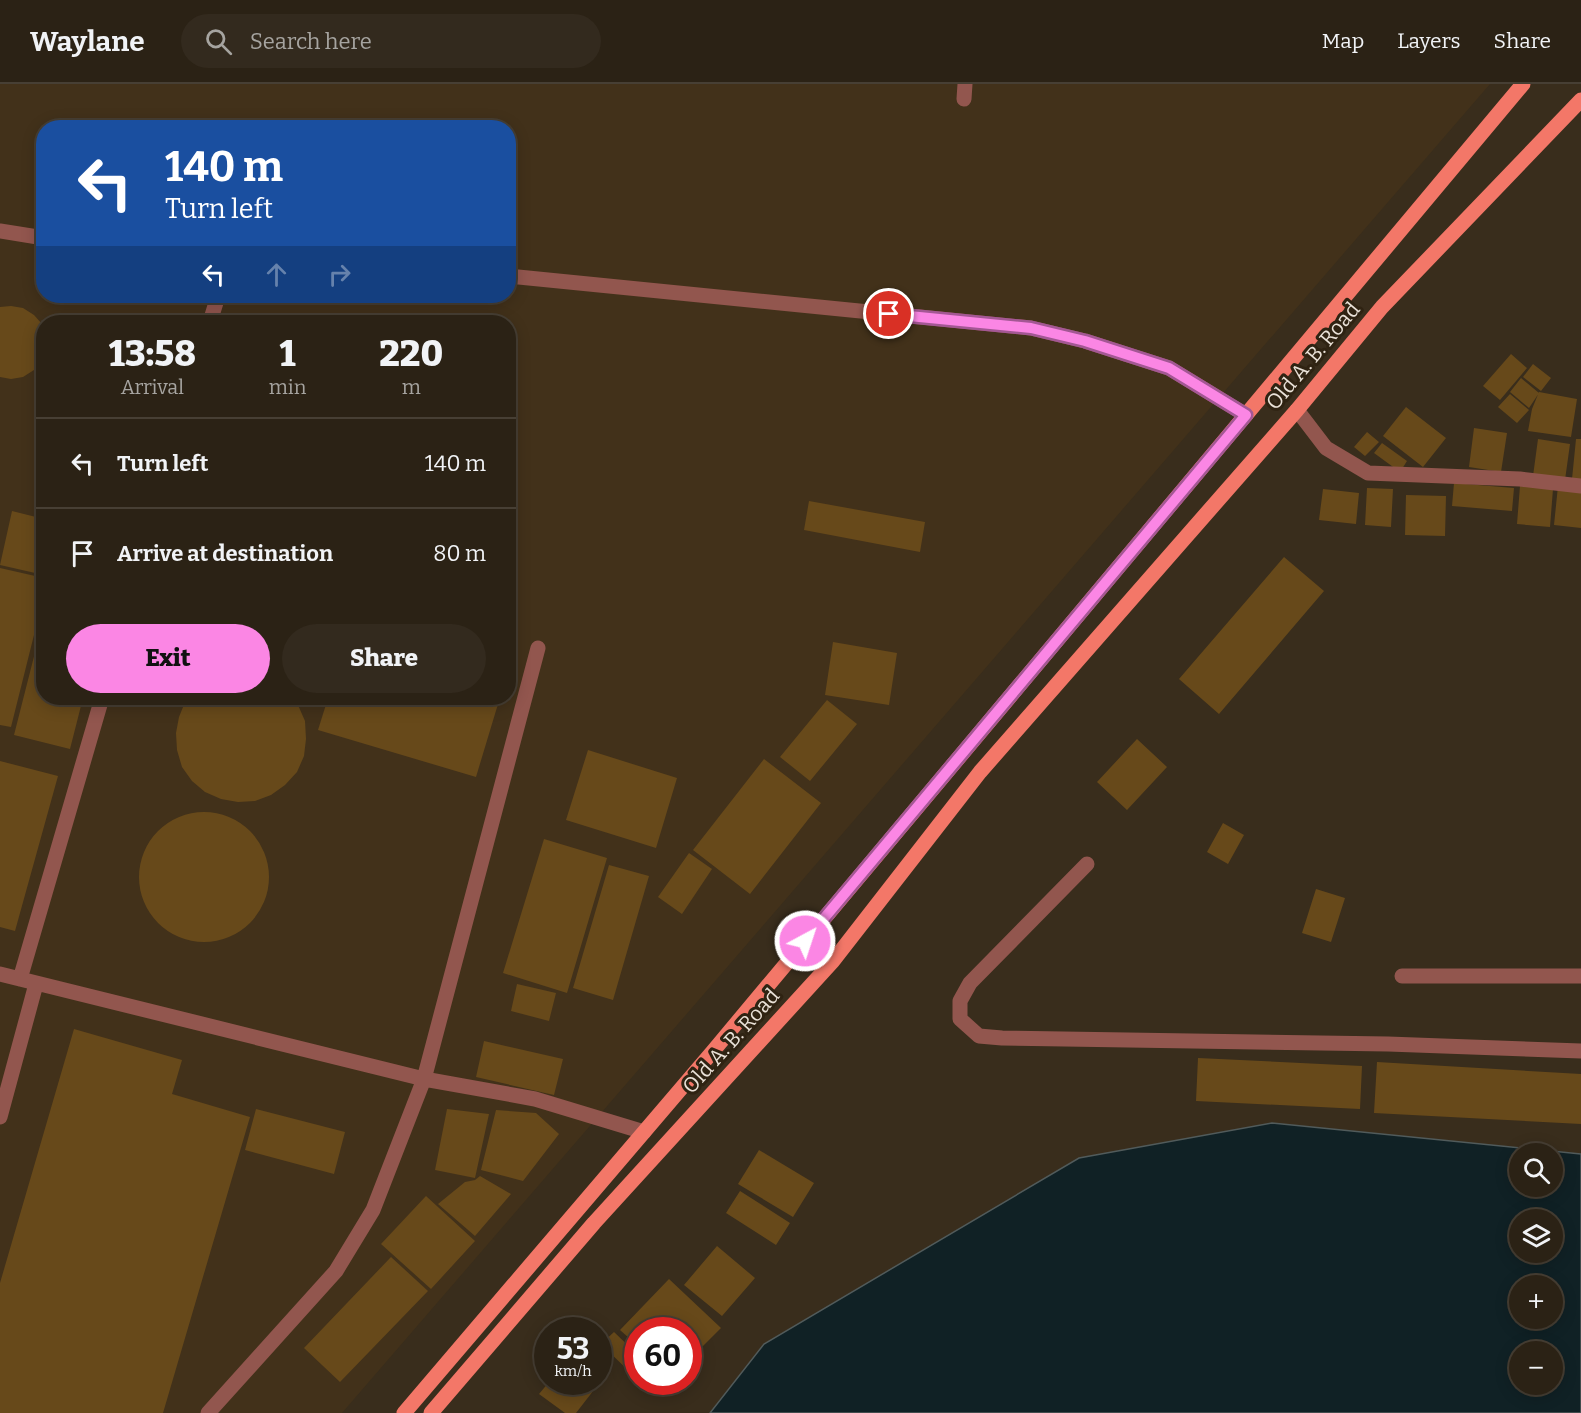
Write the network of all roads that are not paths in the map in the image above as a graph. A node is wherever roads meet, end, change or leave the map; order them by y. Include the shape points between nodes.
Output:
1 (1523, 84) edge
2 (1581, 100) edge
3 (0, 231) edge
4 (36, 237) edge
5 (516, 277) edge
6 (1297, 410) junction
7 (1246, 415) junction
8 (1581, 486) edge
9 (538, 648) dead end
10 (100, 705) edge
11 (1087, 864) dead end
12 (0, 974) edge
13 (1402, 976) dead end
14 (1581, 976) edge
15 (20, 980) junction
16 (36, 984) junction
17 (1581, 1051) edge
18 (424, 1079) junction
19 (0, 1117) edge
20 (644, 1132) junction
21 (208, 1413) edge
22 (404, 1413) edge
23 (431, 1413) edge

1 - 7 main road, Old A. B. Road
2 - 6 main road, Old A. B. Road via 1382,307
3 - 4 street
5 - 7 street via 1031,328 1169,368
6 - 8 street via 1326,447 1368,473 1520,479
6 - 23 main road, Old A. B. Road via 980,771 833,961 594,1223
7 - 20 main road, Old A. B. Road
9 - 18 street
10 - 15 street
11 - 17 street via 970,983 960,1001 960,1019 979,1036
12 - 15 street
13 - 14 street
15 - 16 street
16 - 18 street
16 - 19 street
18 - 20 street via 536,1099
18 - 21 street via 373,1210 336,1271
20 - 22 main road, Old A. B. Road

